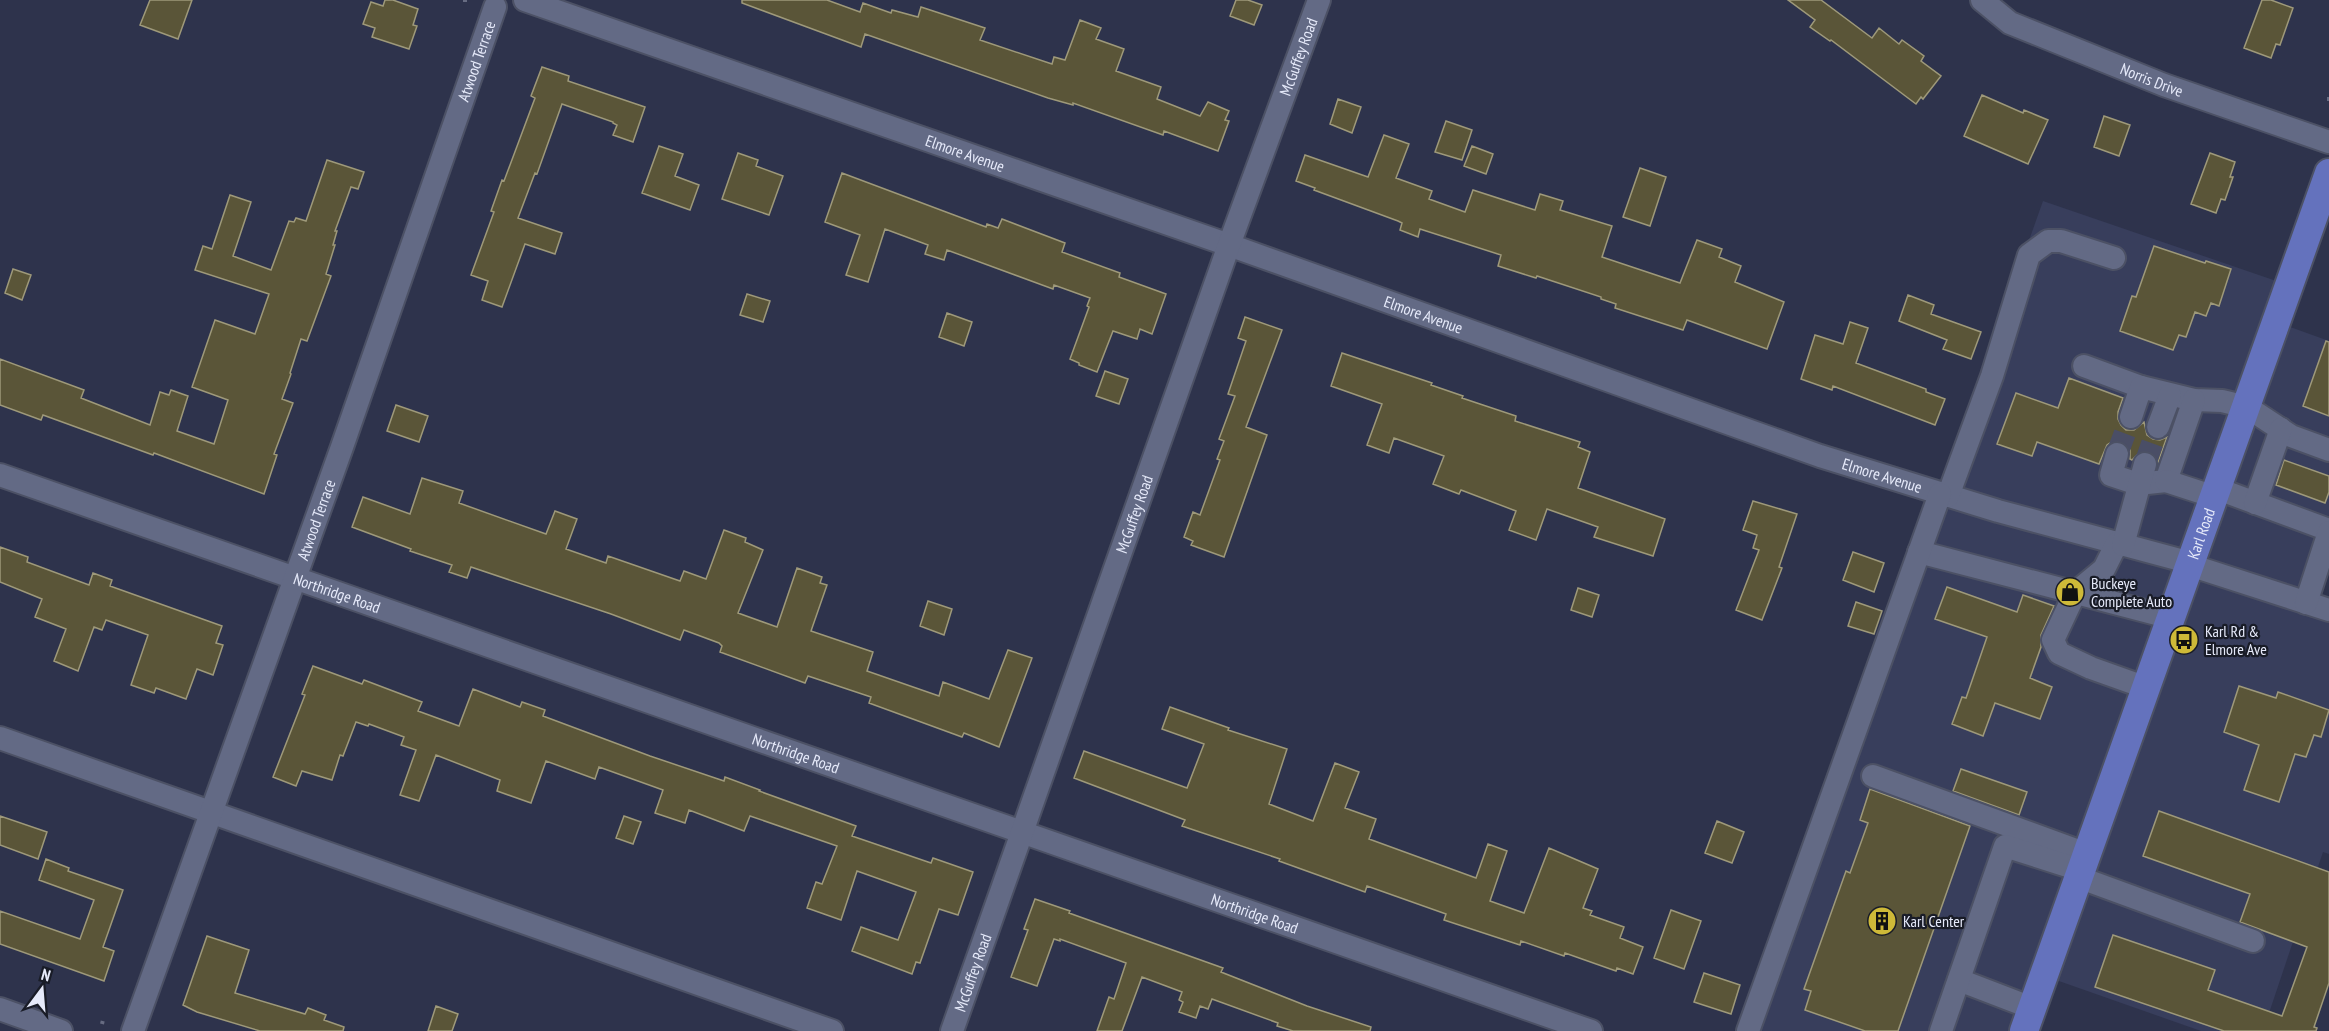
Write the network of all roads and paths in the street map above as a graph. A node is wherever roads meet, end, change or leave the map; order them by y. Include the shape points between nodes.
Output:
1 (525, 0) edge
2 (1319, 0) edge
3 (1982, 0) edge
4 (485, 2) edge
5 (2329, 142) edge
6 (2327, 186) edge
7 (1229, 245) junction
8 (2114, 258) dead end
9 (2084, 366) dead end
10 (2141, 387) junction
11 (2170, 395) junction
12 (2194, 400) junction
13 (2247, 407) junction
14 (2131, 417) tunnel mouth
15 (2158, 427) tunnel mouth
16 (2281, 429) junction
17 (2329, 450) edge
18 (2117, 454) tunnel mouth
19 (2142, 474) junction
20 (0, 475) edge
21 (2166, 481) junction
22 (2217, 493) junction
23 (1944, 495) junction
24 (2255, 503) junction
25 (2329, 531) edge
26 (2120, 544) junction
27 (1919, 552) junction
28 (2192, 564) junction
29 (295, 579) junction
30 (2075, 593) junction
31 (2306, 603) junction
32 (2329, 610) edge
33 (2172, 618) junction
34 (2147, 688) junction
35 (0, 738) edge
36 (1873, 776) dead end
37 (212, 813) junction
38 (1022, 833) junction
39 (2082, 867) junction
40 (2253, 941) dead end
41 (1959, 980) junction
42 (0, 1009) edge
43 (2028, 1019) edge
44 (61, 1031) edge
45 (133, 1031) edge
46 (832, 1031) edge
47 (952, 1031) edge
48 (1591, 1031) edge
49 (1748, 1031) edge
50 (1941, 1031) edge

1 - 7 street, Elmore Avenue
2 - 7 street, McGuffey Road
3 - 5 street, Norris Drive via 2021,27 2164,85
4 - 29 street, Atwood Terrace
6 - 13 main road, Karl Road
7 - 23 street, Elmore Avenue via 1820,456
7 - 38 street, McGuffey Road
8 - 23 street via 2061,241 2048,242 2029,255 1992,376
9 - 10 street
10 - 11 street
10 - 14 street
11 - 12 street
11 - 15 street
12 - 13 street
12 - 21 street
13 - 16 street
13 - 22 main road, Karl Road
16 - 17 street
16 - 24 street
18 - 19 street via 2111,475
19 - 21 street
19 - 26 street via 2131,520
20 - 29 street, Northridge Road
21 - 22 street
22 - 24 street
22 - 28 main road, Karl Road
23 - 26 street, Elmore Avenue
23 - 27 street
24 - 25 street
25 - 31 street
26 - 28 street, Elmore Avenue
26 - 30 street via 2104,569
27 - 30 street
27 - 49 street
28 - 31 street, Elmore Avenue
28 - 33 main road, Karl Road
29 - 37 street, Atwood Terrace
29 - 38 street, Northridge Road
30 - 33 street
30 - 34 street via 2053,640 2059,653
31 - 32 street, Elmore Avenue
33 - 34 main road, Karl Road
34 - 39 main road, Karl Road
35 - 37 street
36 - 39 street
37 - 45 street, Atwood Terrace
37 - 46 street
38 - 47 street, McGuffey Road
38 - 48 street, Northridge Road
39 - 40 street
39 - 41 street via 2005,846
39 - 43 main road, Karl Road
41 - 43 street
41 - 50 street
42 - 44 street

